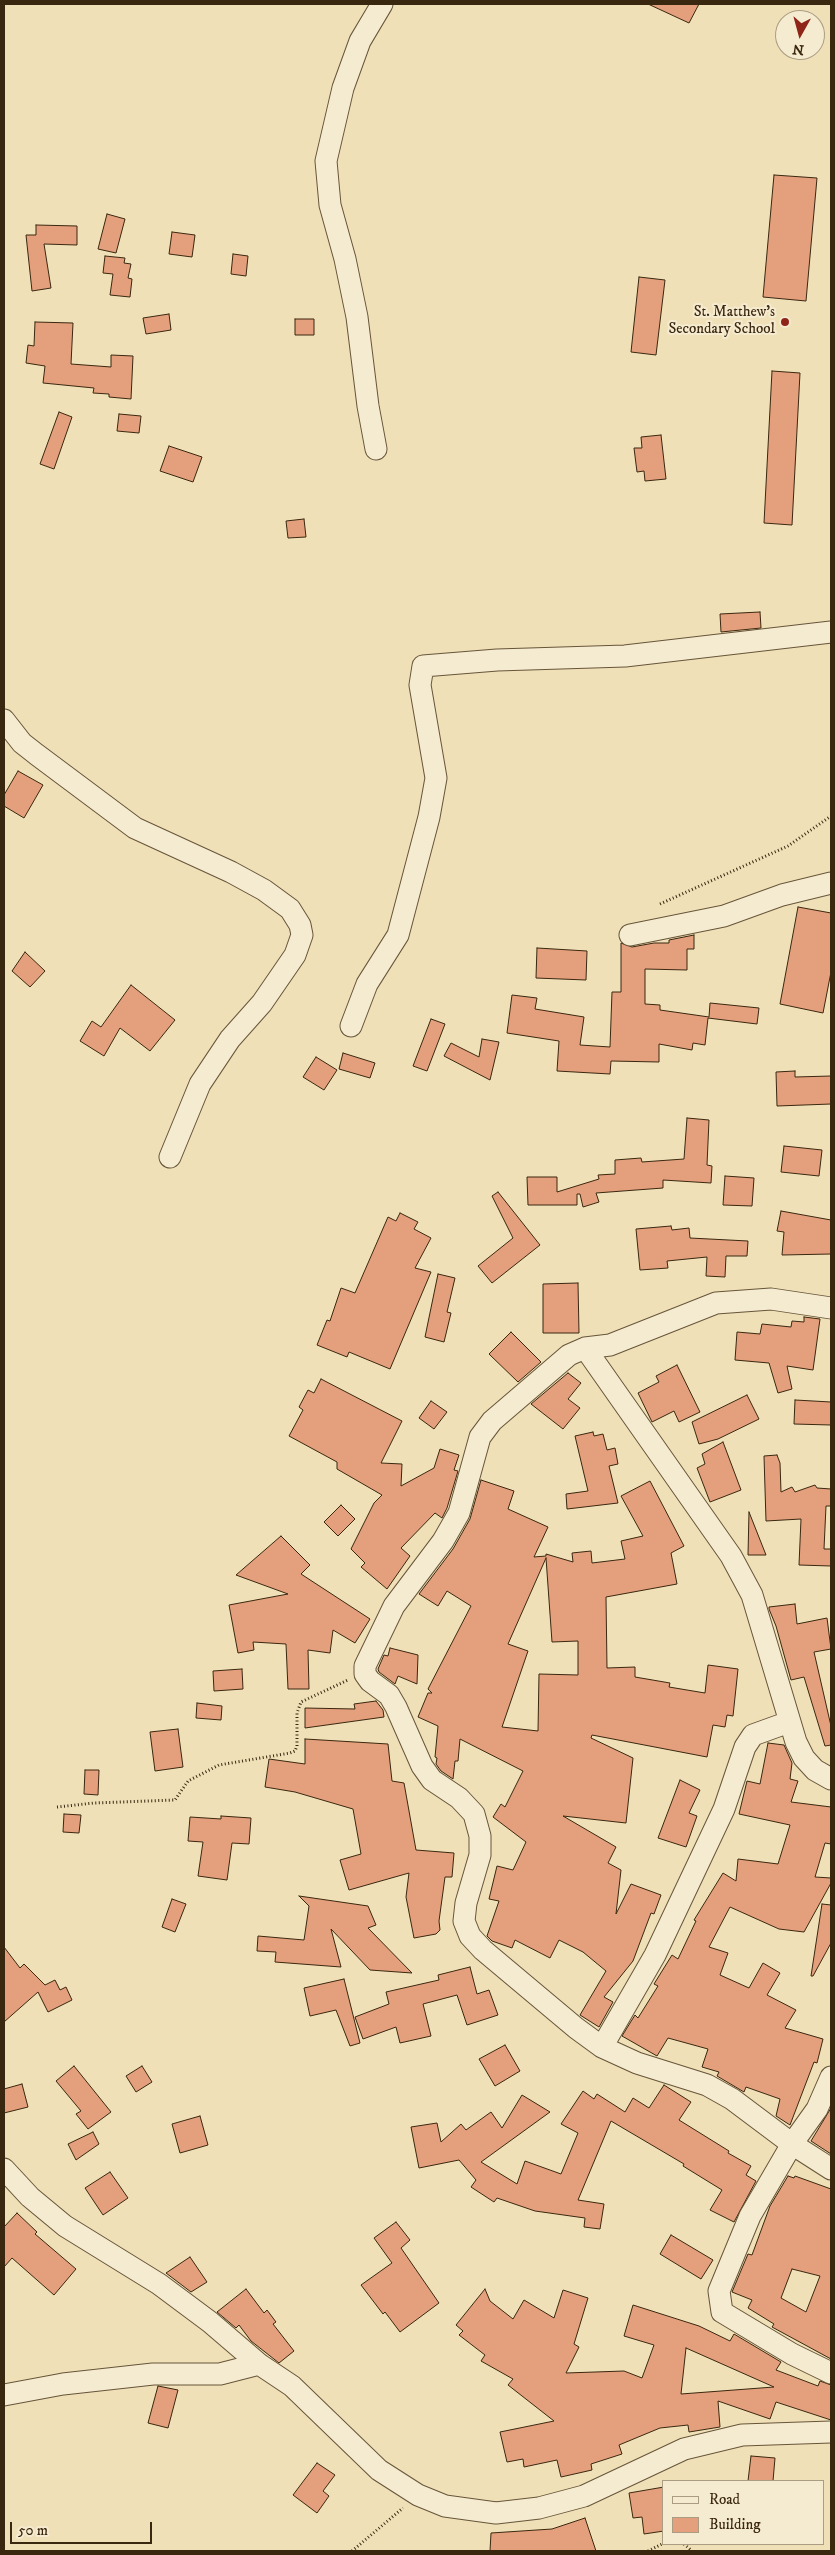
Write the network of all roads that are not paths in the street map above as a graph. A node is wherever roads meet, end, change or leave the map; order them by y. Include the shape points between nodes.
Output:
1 (382, 4) edge
2 (376, 449) dead end
3 (831, 632) edge
4 (4, 720) edge
5 (831, 883) edge
6 (630, 935) dead end
7 (351, 1026) dead end
8 (170, 1157) dead end
9 (831, 1308) edge
10 (585, 1348) junction
11 (789, 1722) junction
12 (831, 1779) edge
13 (602, 2047) junction
14 (831, 2077) edge
15 (792, 2144) junction
16 (4, 2169) edge
17 (831, 2169) edge
18 (259, 2364) junction
19 (831, 2373) edge
20 (4, 2395) edge
21 (831, 2432) edge

1 - 2 street via 360,41 343,88 326,161 330,205 357,317
3 - 7 street via 625,656 423,666 420,685 436,778 429,817 398,935 367,984
4 - 8 street via 22,743 135,828 264,890 290,909 300,925 300,942 295,955 262,1003 230,1039 200,1084
5 - 6 street via 724,916
9 - 10 street via 771,1299 716,1303 610,1345
10 - 11 street via 731,1556 752,1595
10 - 13 street via 569,1355 492,1421 480,1437 459,1513 443,1541 394,1606 365,1666 365,1674 389,1695 413,1748 432,1780 459,1798 474,1814 480,1836 480,1855 466,1904 464,1921 470,1936
11 - 12 street via 804,1758 815,1770
11 - 13 street via 752,1735 745,1747 724,1809 655,1955
13 - 15 street via 637,2063 707,2085 732,2099
14 - 15 street via 817,2110
15 - 17 street
15 - 19 street via 746,2224 719,2292 722,2312
16 - 18 street via 30,2197 65,2226 159,2284
18 - 20 street via 220,2374 153,2374 63,2384
18 - 21 street via 292,2386 379,2470 418,2495 445,2506 496,2513 539,2508 584,2496 684,2449 742,2434

